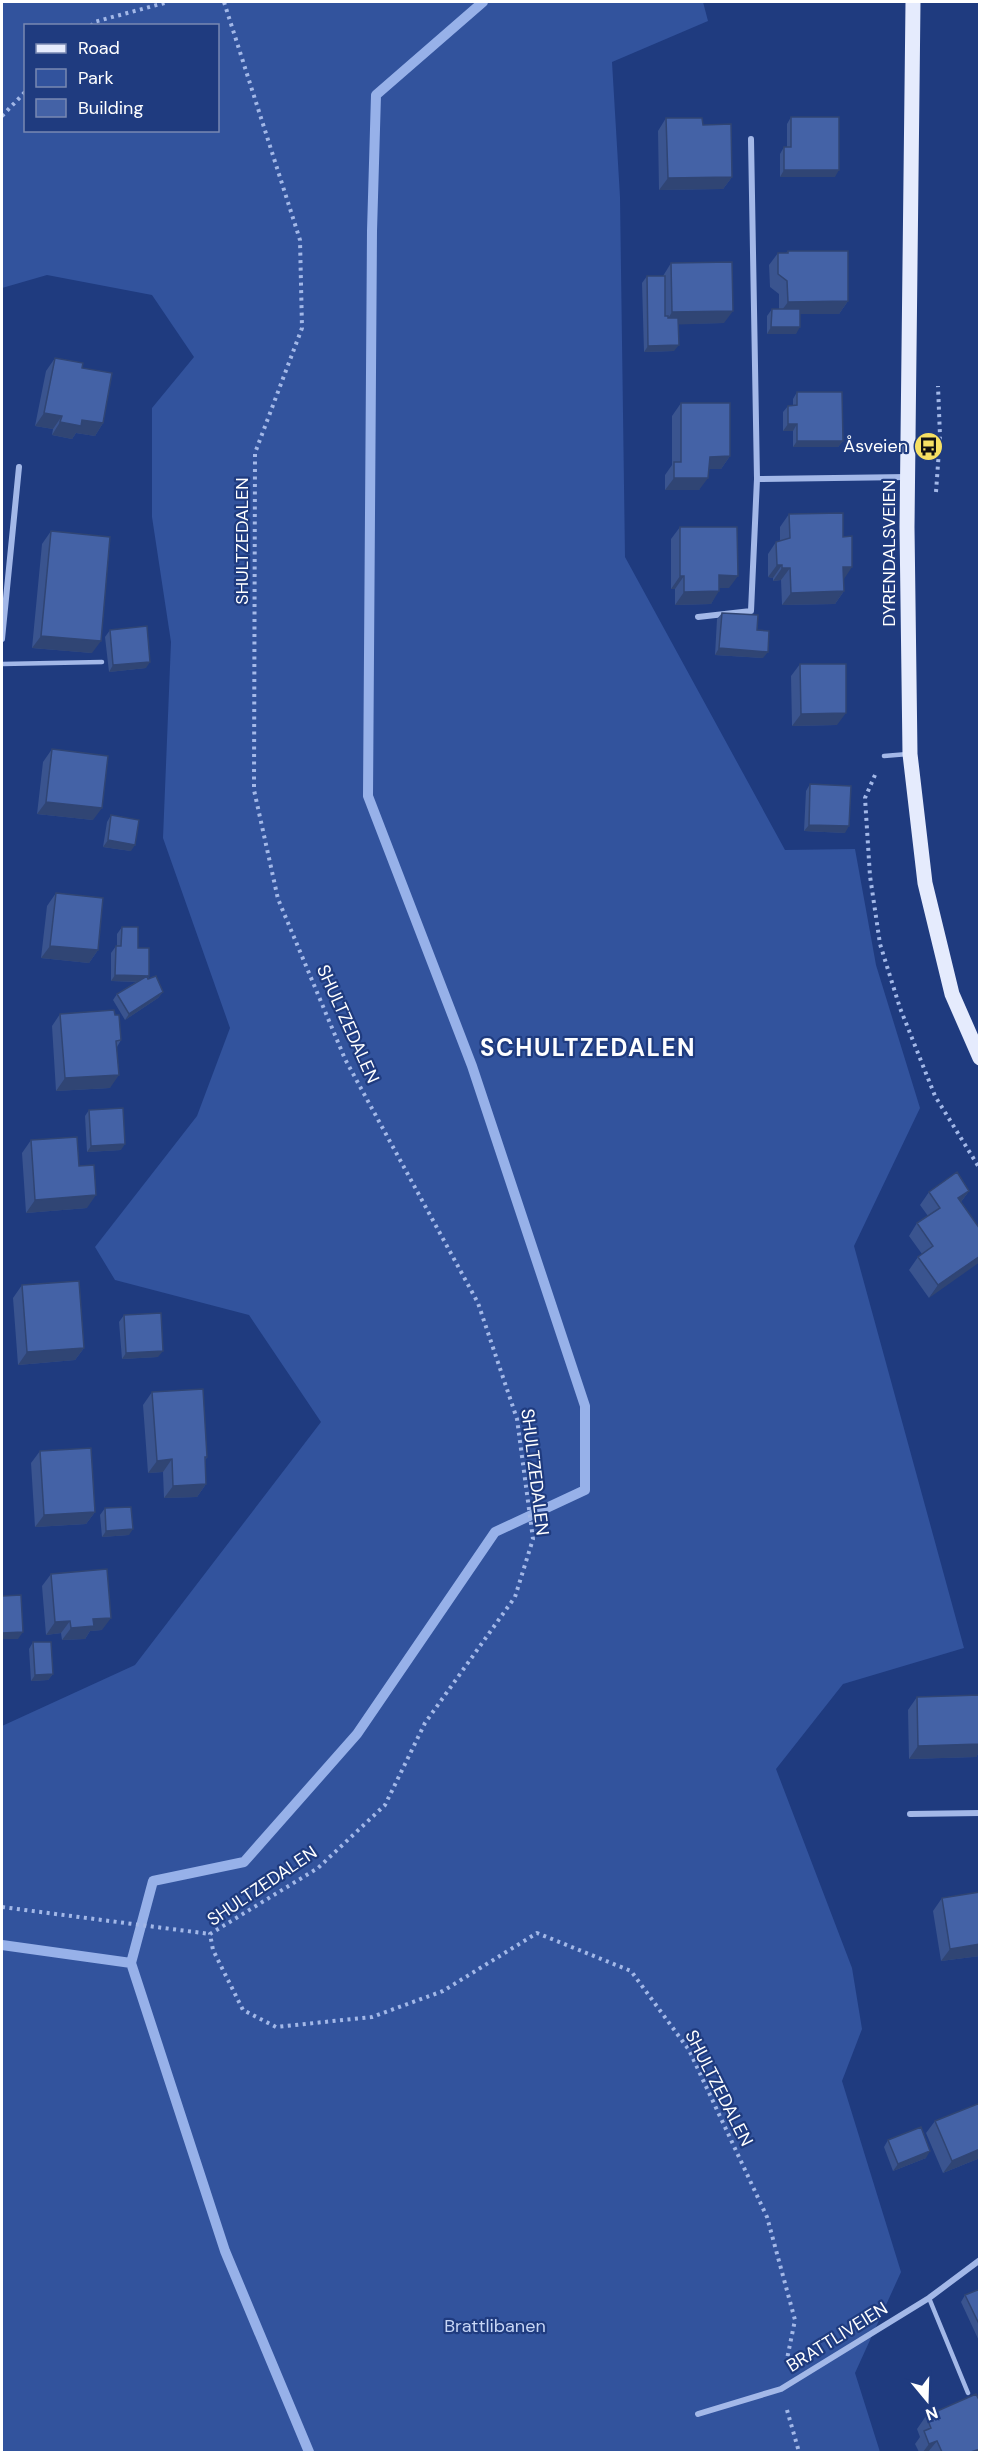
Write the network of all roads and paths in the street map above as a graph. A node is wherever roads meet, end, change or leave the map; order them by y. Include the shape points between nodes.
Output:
1 (168, 2) edge
2 (224, 2) edge
3 (912, 2) edge
4 (92, 24) edge
5 (24, 93) edge
6 (2, 116) edge
7 (751, 139) dead end
8 (20, 467) dead end
9 (908, 477) junction
10 (757, 479) junction
11 (4, 603) edge
12 (698, 617) dead end
13 (2, 639) edge
14 (102, 662) dead end
15 (2, 663) edge
16 (910, 754) junction
17 (884, 756) joint
18 (980, 1058) edge
19 (980, 1169) edge
20 (980, 1813) edge
21 (910, 1815) dead end
22 (2, 1907) edge
23 (210, 1934) junction
24 (980, 2260) edge
25 (929, 2298) junction
26 (782, 2389) junction
27 (968, 2392) dead end
28 (698, 2414) dead end
29 (799, 2452) edge

1 - 4 path
2 - 23 path, SHULTZEDALEN via 300,240 302,328 255,453 254,790 279,899 345,1059 478,1303 517,1419 532,1539 515,1597 425,1723 386,1805 318,1868
3 - 9 main road, DYRENDALSVEIEN
5 - 6 path
7 - 10 street
8 - 11 street
9 - 10 street
9 - 16 main road, DYRENDALSVEIEN
10 - 12 street via 751,611
11 - 13 street
14 - 15 lane
16 - 17 lane
16 - 18 main road, DYRENDALSVEIEN via 925,883 952,994
17 - 19 path via 865,798 880,944 935,1096
20 - 21 street
22 - 23 path
23 - 26 path, SHULTZEDALEN via 213,1950 243,2010 276,2027 382,2014 443,1991 537,1933 631,1971 689,2050 767,2217 795,2320
24 - 25 street, BRATTLIVEIEN
25 - 26 street, BRATTLIVEIEN
25 - 27 lane
26 - 28 street, BRATTLIVEIEN
26 - 29 path, SHULTZEDALEN

